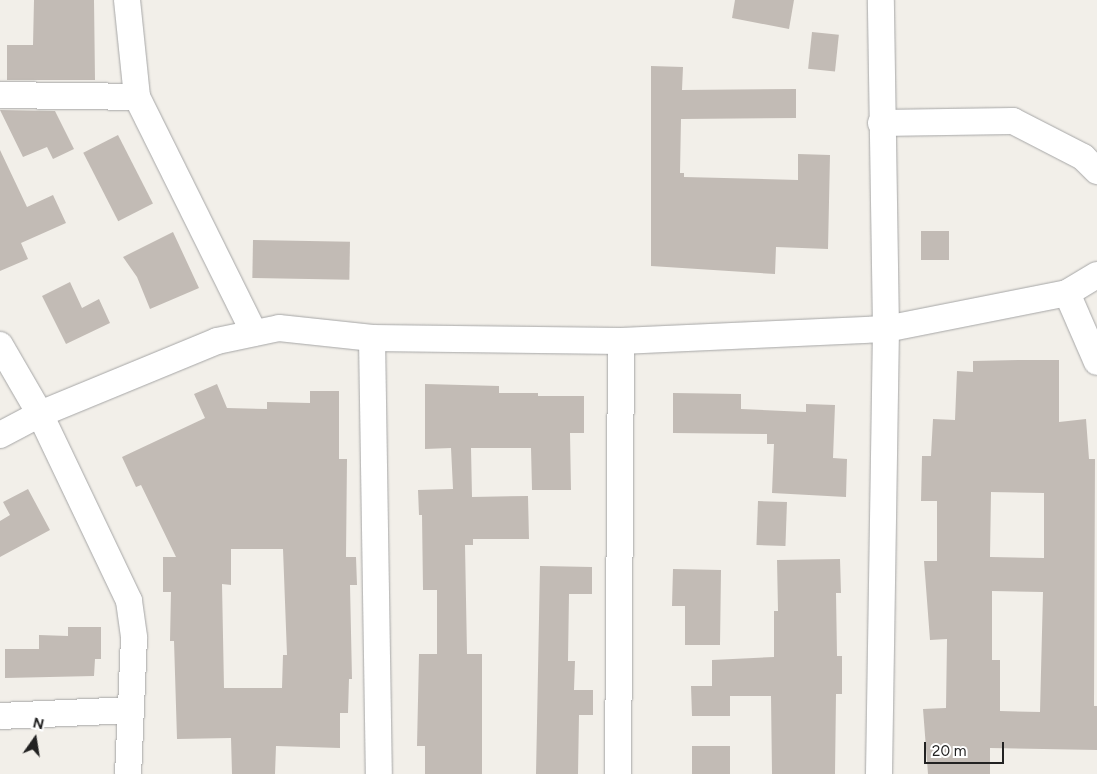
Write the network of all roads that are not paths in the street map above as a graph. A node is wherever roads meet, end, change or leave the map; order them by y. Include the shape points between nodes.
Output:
1 (127, 0) edge
2 (881, 0) edge
3 (0, 95) edge
4 (137, 97) junction
5 (881, 123) junction
6 (1097, 171) edge
7 (1097, 274) edge
8 (1067, 293) junction
9 (886, 329) junction
10 (254, 333) junction
11 (372, 338) junction
12 (621, 342) junction
13 (0, 345) edge
14 (1097, 362) edge
15 (40, 414) junction
16 (0, 435) edge
17 (130, 710) junction
18 (0, 716) edge
19 (128, 774) edge
20 (378, 774) edge
21 (618, 774) edge
22 (879, 774) edge

1 - 4 street
2 - 5 street
3 - 4 street
4 - 10 street
5 - 6 street via 1013,121 1083,157
5 - 9 street
7 - 8 street
8 - 9 street
8 - 14 street
9 - 12 street
9 - 22 street
10 - 11 street via 279,328
10 - 15 street via 217,341
11 - 12 street
11 - 20 street
12 - 21 street
13 - 15 street
15 - 16 street
15 - 17 street via 130,600 134,638
17 - 18 street
17 - 19 street

